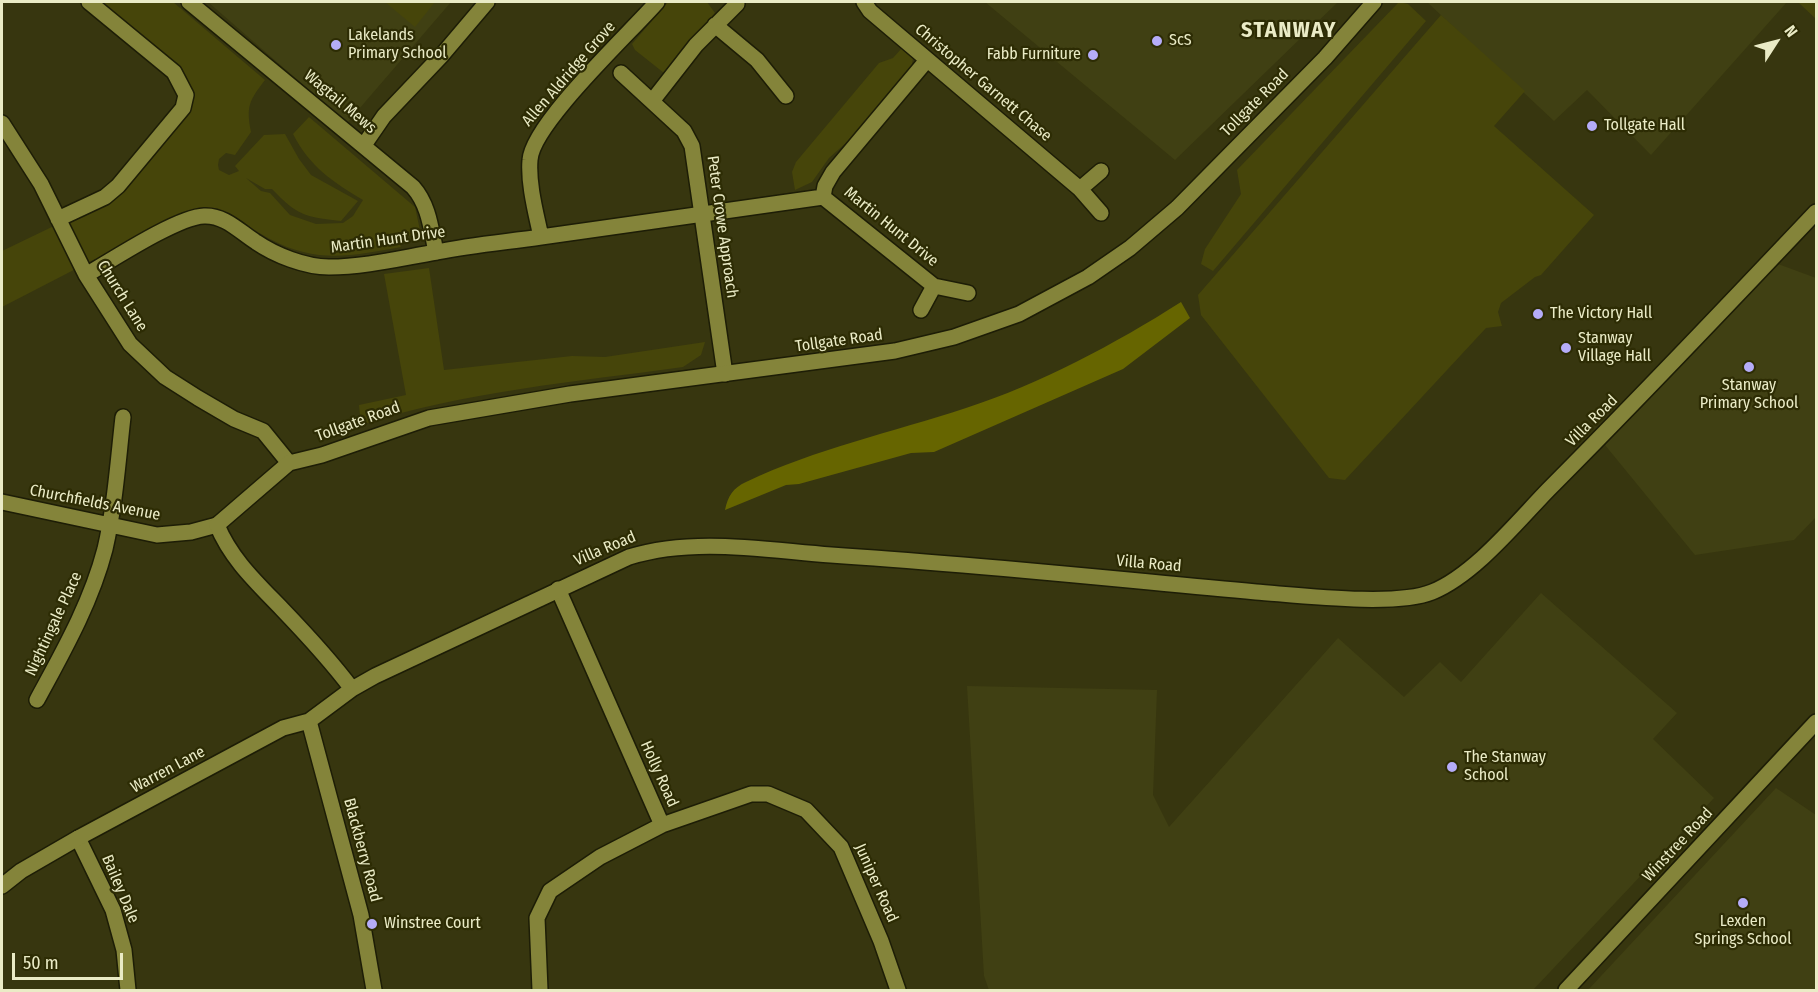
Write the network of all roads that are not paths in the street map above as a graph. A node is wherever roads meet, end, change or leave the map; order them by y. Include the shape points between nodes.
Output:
1 (89, 2) edge
2 (487, 2) edge
3 (657, 2) edge
4 (735, 2) edge
5 (864, 2) edge
6 (1374, 2) edge
7 (197, 4) edge
8 (715, 25) junction
9 (927, 60) junction
10 (621, 73) dead end
11 (786, 96) dead end
12 (653, 100) junction
13 (2, 123) edge
14 (364, 145) junction
15 (1101, 171) dead end
16 (1080, 189) junction
17 (823, 197) junction
18 (1816, 212) edge
19 (1101, 213) dead end
20 (701, 215) junction
21 (58, 219) junction
22 (541, 237) junction
23 (436, 252) junction
24 (86, 274) junction
25 (934, 286) junction
26 (968, 293) dead end
27 (921, 310) dead end
28 (725, 374) junction
29 (123, 417) dead end
30 (289, 463) junction
31 (2, 502) edge
32 (217, 525) junction
33 (110, 526) junction
34 (558, 589) junction
35 (352, 689) junction
36 (37, 700) dead end
37 (309, 721) junction
38 (1816, 722) edge
39 (662, 825) junction
40 (78, 838) junction
41 (2, 886) edge
42 (128, 990) edge
43 (374, 990) edge
44 (540, 990) edge
45 (898, 990) edge
46 (1566, 990) edge

1 - 21 street via 174,72 186,95 183,108 118,186 105,197
2 - 14 street via 384,116
3 - 22 street, Allen Aldridge Grove via 569,97 533,144 529,161
4 - 8 street
5 - 9 street, Christopher Garnett Chase
6 - 28 street, Tollgate Road via 1325,58 1177,208 1130,248 1062,293 980,329 924,346
7 - 14 street, Wagtail Mews
8 - 11 street via 757,60
8 - 12 street
9 - 16 street, Christopher Garnett Chase
9 - 17 street via 833,172
10 - 12 street, Peter Crowe Approach
12 - 20 street, Peter Crowe Approach via 684,131 692,146
13 - 21 street, Church Lane
14 - 23 street, Wagtail Mews via 423,200
15 - 16 street
16 - 19 street, Christopher Garnett Chase
17 - 20 street, Martin Hunt Drive
17 - 25 street, Martin Hunt Drive
18 - 34 street, Villa Road via 1491,548 1429,594 1398,598 1316,597 686,545 629,557
20 - 22 street, Martin Hunt Drive
20 - 28 street, Peter Crowe Approach
21 - 24 street, Church Lane
22 - 23 street, Martin Hunt Drive
23 - 24 street, Martin Hunt Drive via 326,267 270,251 233,225 205,216 192,218
24 - 30 street, Church Lane via 130,344 156,369 225,414 264,431
25 - 26 street, Martin Hunt Drive
25 - 27 street
28 - 30 street, Tollgate Road via 570,394 429,418
29 - 33 street, Nightingale Place
30 - 32 street, Tollgate Road
31 - 33 street, Churchfields Avenue
32 - 33 street, Churchfields Avenue via 157,535
32 - 35 street via 226,548
33 - 36 street, Nightingale Place via 85,606
34 - 35 street, Villa Road
34 - 39 street, Holly Road
35 - 37 street, Warren Lane
37 - 40 street, Warren Lane via 283,728
37 - 43 street, Blackberry Road via 361,915
38 - 46 street, Winstree Road
39 - 44 street, Holly Road via 600,857 550,891 537,918
39 - 45 street, Juniper Road via 752,794 768,794 806,810 841,847
40 - 41 street, Warren Lane
40 - 42 street, Bailey Dale via 112,910 124,950

